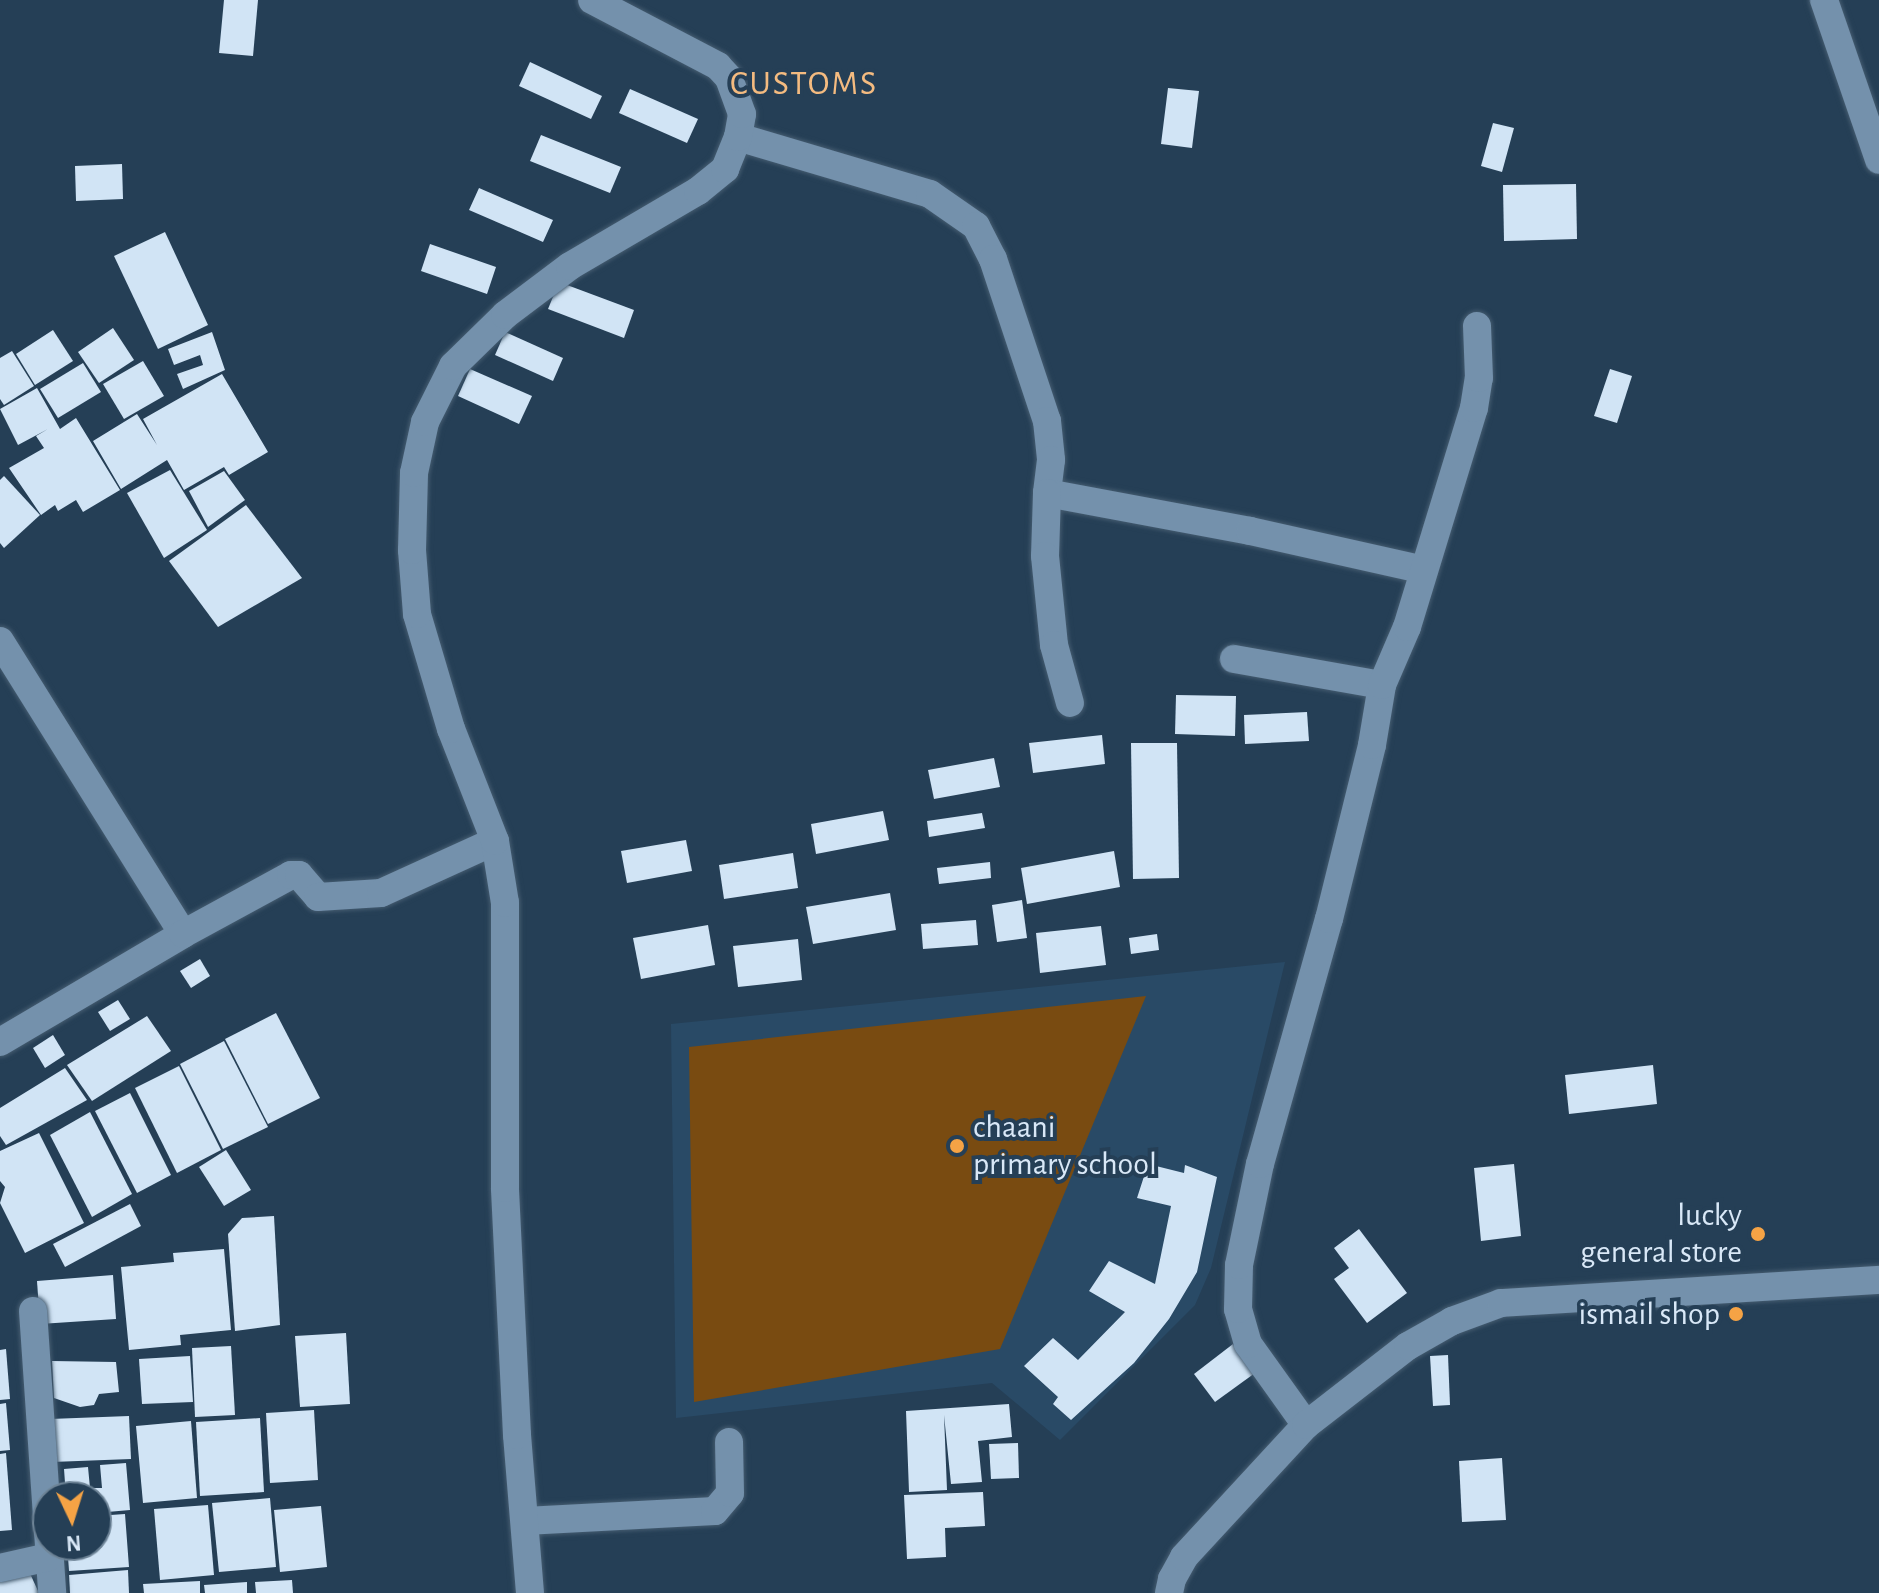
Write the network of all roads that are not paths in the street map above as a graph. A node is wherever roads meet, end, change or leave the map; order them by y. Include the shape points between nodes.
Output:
1 (592, 0) edge
2 (1824, 0) edge
3 (738, 137) junction
4 (1879, 160) edge
5 (1477, 326) dead end
6 (1047, 493) junction
7 (1424, 570) junction
8 (0, 641) edge
9 (1234, 659) dead end
10 (1382, 685) junction
11 (1070, 703) dead end
12 (495, 841) junction
13 (183, 934) junction
14 (0, 1042) edge
15 (1879, 1280) edge
16 (33, 1311) dead end
17 (1306, 1425) junction
18 (729, 1442) dead end
19 (44, 1481) edge
20 (525, 1521) junction
21 (32, 1561) edge
22 (49, 1561) edge
23 (0, 1568) edge
24 (52, 1593) edge
25 (530, 1593) edge
26 (1169, 1593) edge

1 - 3 street via 718,66 729,78 742,114
2 - 4 street
3 - 6 street via 930,194 976,226 993,259 1047,421
3 - 12 street via 725,169 698,191 570,266 505,315 453,366 425,422 414,473 417,614 451,729
5 - 7 street via 1474,408
6 - 7 street
6 - 11 street via 1045,544 1054,645
7 - 10 street
8 - 13 street
9 - 10 street
10 - 17 street via 1361,788 1260,1164 1239,1265 1238,1309 1248,1344
12 - 13 street via 381,893 320,898 299,875 291,875
12 - 20 street via 505,903 505,1188
13 - 14 street
15 - 17 street via 1501,1303 1452,1321 1408,1346
16 - 19 street
17 - 26 street via 1184,1557
18 - 20 street via 730,1493 715,1511
20 - 25 street
21 - 23 street
22 - 24 street

